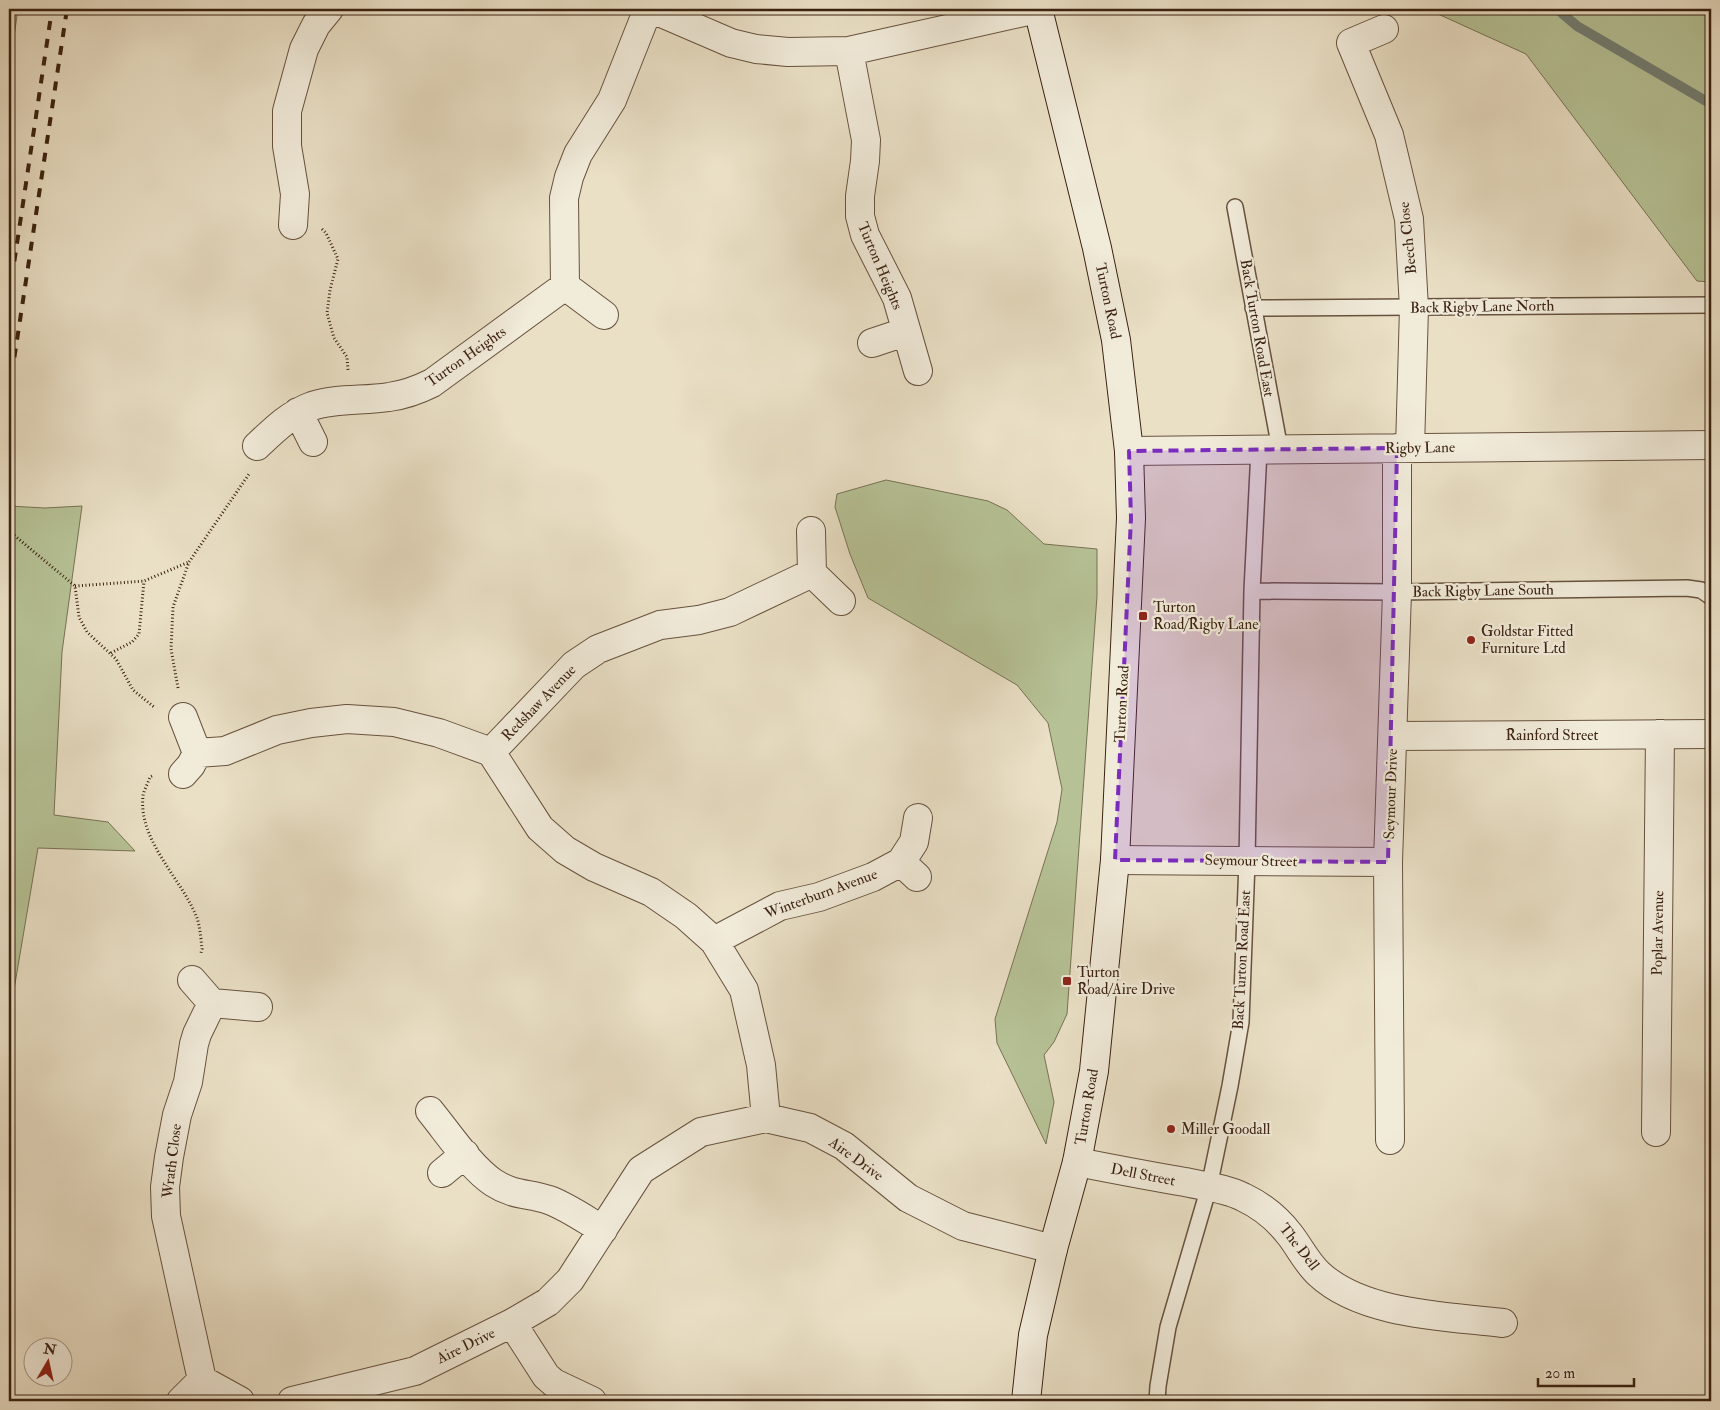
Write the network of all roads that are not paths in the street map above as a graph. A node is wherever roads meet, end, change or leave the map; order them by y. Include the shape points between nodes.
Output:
1 (329, 9) edge
2 (650, 9) edge
3 (1037, 9) edge
4 (1384, 29) dead end
5 (849, 51) junction
6 (300, 205) road end
7 (1235, 207) dead end
8 (565, 286) junction
9 (1711, 305) edge
10 (1253, 308) junction
11 (1414, 308) junction
12 (604, 315) dead end
13 (905, 332) junction
14 (872, 343) dead end
15 (918, 371) dead end
16 (298, 412) junction
17 (313, 442) dead end
18 (1711, 445) edge
19 (256, 446) road end
20 (1404, 448) junction
21 (1269, 449) junction
22 (1129, 451) junction
23 (811, 531) dead end
24 (812, 573) junction
25 (1252, 591) junction
26 (1397, 592) junction
27 (1711, 597) edge
28 (841, 601) dead end
29 (183, 717) road end
30 (1660, 734) junction
31 (1711, 734) edge
32 (1393, 736) junction
33 (491, 752) junction
34 (918, 818) dead end
35 (1115, 860) junction
36 (1247, 861) junction
37 (1388, 862) junction
38 (714, 941) junction
39 (192, 980) road end
40 (212, 1003) junction
41 (258, 1008) dead end
42 (430, 1111) dead end
43 (766, 1118) junction
44 (1656, 1132) dead end
45 (1390, 1140) dead end
46 (465, 1154) junction
47 (1076, 1162) junction
48 (442, 1173) dead end
49 (1209, 1187) junction
50 (603, 1230) junction
51 (1053, 1249) junction
52 (1503, 1323) dead end
53 (512, 1324) junction
54 (202, 1380) junction
55 (181, 1401) edge
56 (240, 1401) edge
57 (292, 1401) edge
58 (592, 1401) edge
59 (1026, 1401) edge
60 (1157, 1401) edge

1 - 6 street via 316,25 304,49 287,112 287,146
2 - 5 street via 730,43 756,49
2 - 8 street via 612,100 578,154 569,177 564,198
3 - 5 street
3 - 22 street, Turton Road via 1116,340
4 - 11 street, Beech Close via 1351,44 1389,134 1409,219
5 - 13 street, Turton Heights via 866,140 860,216 865,235 897,298
7 - 10 lane, Back Turton Road East
8 - 12 street
8 - 16 street, Turton Heights via 432,383 388,397 314,406
9 - 11 lane, Back Rigby Lane North
10 - 11 lane, Back Rigby Lane North
10 - 21 lane, Back Turton Road East
11 - 20 street, Beech Close
13 - 14 street
13 - 15 street, Turton Heights
16 - 17 street
16 - 19 street, Turton Heights via 284,420
18 - 20 street, Rigby Lane
20 - 21 street, Rigby Lane
20 - 26 street, Seymour Drive
21 - 22 street, Rigby Lane
21 - 25 lane, Back Turton Road East
22 - 35 street, Turton Road via 1131,518
23 - 24 street
24 - 28 street
24 - 33 street, Redshaw Avenue via 730,612 660,626 598,649 574,665
25 - 26 lane, Back Rigby Lane South
25 - 36 lane, Back Turton Road East
26 - 27 lane, Back Rigby Lane South via 1687,588 1701,590
26 - 32 street, Seymour Drive
29 - 33 street via 190,763 277,730 347,719 394,722
30 - 31 street, Rainford Street
30 - 32 street, Rainford Street
30 - 44 street, Poplar Avenue
32 - 37 street, Seymour Drive
33 - 38 street via 540,828 565,850 594,867 651,892 686,916
34 - 38 street, Winterburn Avenue via 909,870 873,877 828,894 780,906
35 - 36 street, Seymour Street
35 - 47 street, Turton Road via 1094,1071
36 - 37 street, Seymour Street
36 - 49 lane, Back Turton Road East via 1241,1022
37 - 45 street, Seymour Drive
38 - 43 street via 744,990 761,1065
39 - 40 street
40 - 41 street
40 - 54 street, Wrath Close via 194,1044 188,1082 177,1115 165,1187 166,1216
42 - 46 street
43 - 50 street, Aire Drive via 701,1132 641,1170
43 - 51 street, Aire Drive via 810,1128 844,1146 908,1198 963,1226
46 - 48 street
46 - 50 street via 494,1183 513,1193 553,1202
47 - 49 street, Dell Street
47 - 51 street, Turton Road
49 - 52 street, The Dell via 1241,1195 1261,1206 1277,1220 1320,1275 1338,1288 1374,1304 1451,1326
49 - 60 lane, Back Turton Road East via 1168,1327
50 - 53 street, Aire Drive via 570,1280 548,1302
51 - 59 street, Turton Road via 1033,1334
53 - 57 street, Aire Drive via 415,1371
53 - 58 street via 546,1376
54 - 55 street
54 - 56 street

